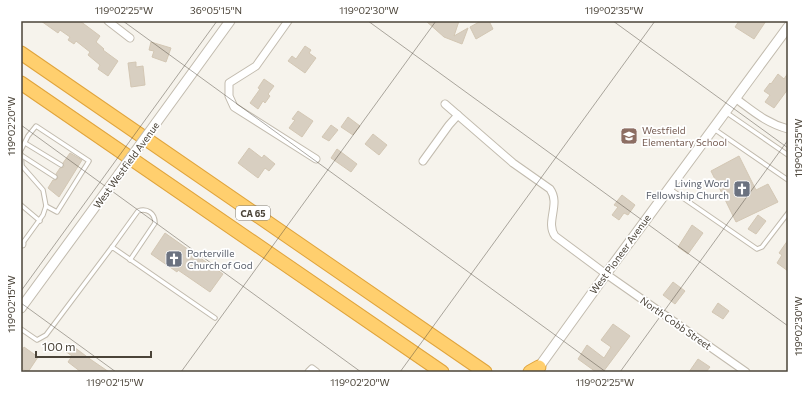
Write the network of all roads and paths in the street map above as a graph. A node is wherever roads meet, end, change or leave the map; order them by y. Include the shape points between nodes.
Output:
1 (108, 21) edge
2 (230, 21) edge
3 (288, 21) edge
4 (788, 27) edge
5 (130, 38) dead end
6 (21, 53) edge
7 (21, 83) edge
8 (735, 98) junction
9 (445, 104) dead end
10 (725, 112) junction
11 (458, 116) junction
12 (713, 128) junction
13 (788, 129) edge
14 (25, 143) junction
15 (21, 150) edge
16 (21, 154) edge
17 (788, 155) edge
18 (316, 159) dead end
19 (423, 161) dead end
20 (61, 165) dead end
21 (74, 174) dead end
22 (55, 177) dead end
23 (79, 177) junction
24 (788, 180) edge
25 (67, 185) dead end
26 (72, 188) junction
27 (668, 188) junction
28 (21, 205) edge
29 (46, 206) junction
30 (788, 212) edge
31 (40, 221) junction
32 (22, 244) edge
33 (112, 247) junction
34 (130, 260) junction
35 (606, 274) junction
36 (21, 308) edge
37 (215, 318) dead end
38 (21, 329) edge
39 (535, 370) edge
40 (442, 372) edge
41 (485, 372) edge
42 (746, 372) edge

1 - 5 street
2 - 36 street, West Westfield Avenue, bridge
3 - 18 street via 256,66 229,83 229,96 234,107
4 - 8 street, West Pioneer Avenue
6 - 41 highway, CA 65
7 - 40 highway, CA 65
8 - 10 street, West Pioneer Avenue
8 - 13 street via 766,121
9 - 11 street
10 - 12 street, West Pioneer Avenue
10 - 17 lane
11 - 19 street
11 - 35 street, North Cobb Street via 513,163 550,189 554,194 552,232
12 - 24 lane
12 - 27 street, West Pioneer Avenue
14 - 15 lane
14 - 20 lane
14 - 23 lane via 36,126 89,161
16 - 22 lane
16 - 29 lane via 22,166 43,190
21 - 23 lane
23 - 26 lane
25 - 26 lane
26 - 29 lane via 57,212
27 - 30 lane via 757,250
27 - 35 street, West Pioneer Avenue
28 - 31 lane
29 - 31 lane
31 - 32 lane
33 - 34 lane
33 - 34 lane via 138,211 144,209 154,215 155,223
33 - 38 lane via 46,335 37,340
34 - 37 lane
35 - 39 street, West Pioneer Avenue
35 - 42 street, North Cobb Street

